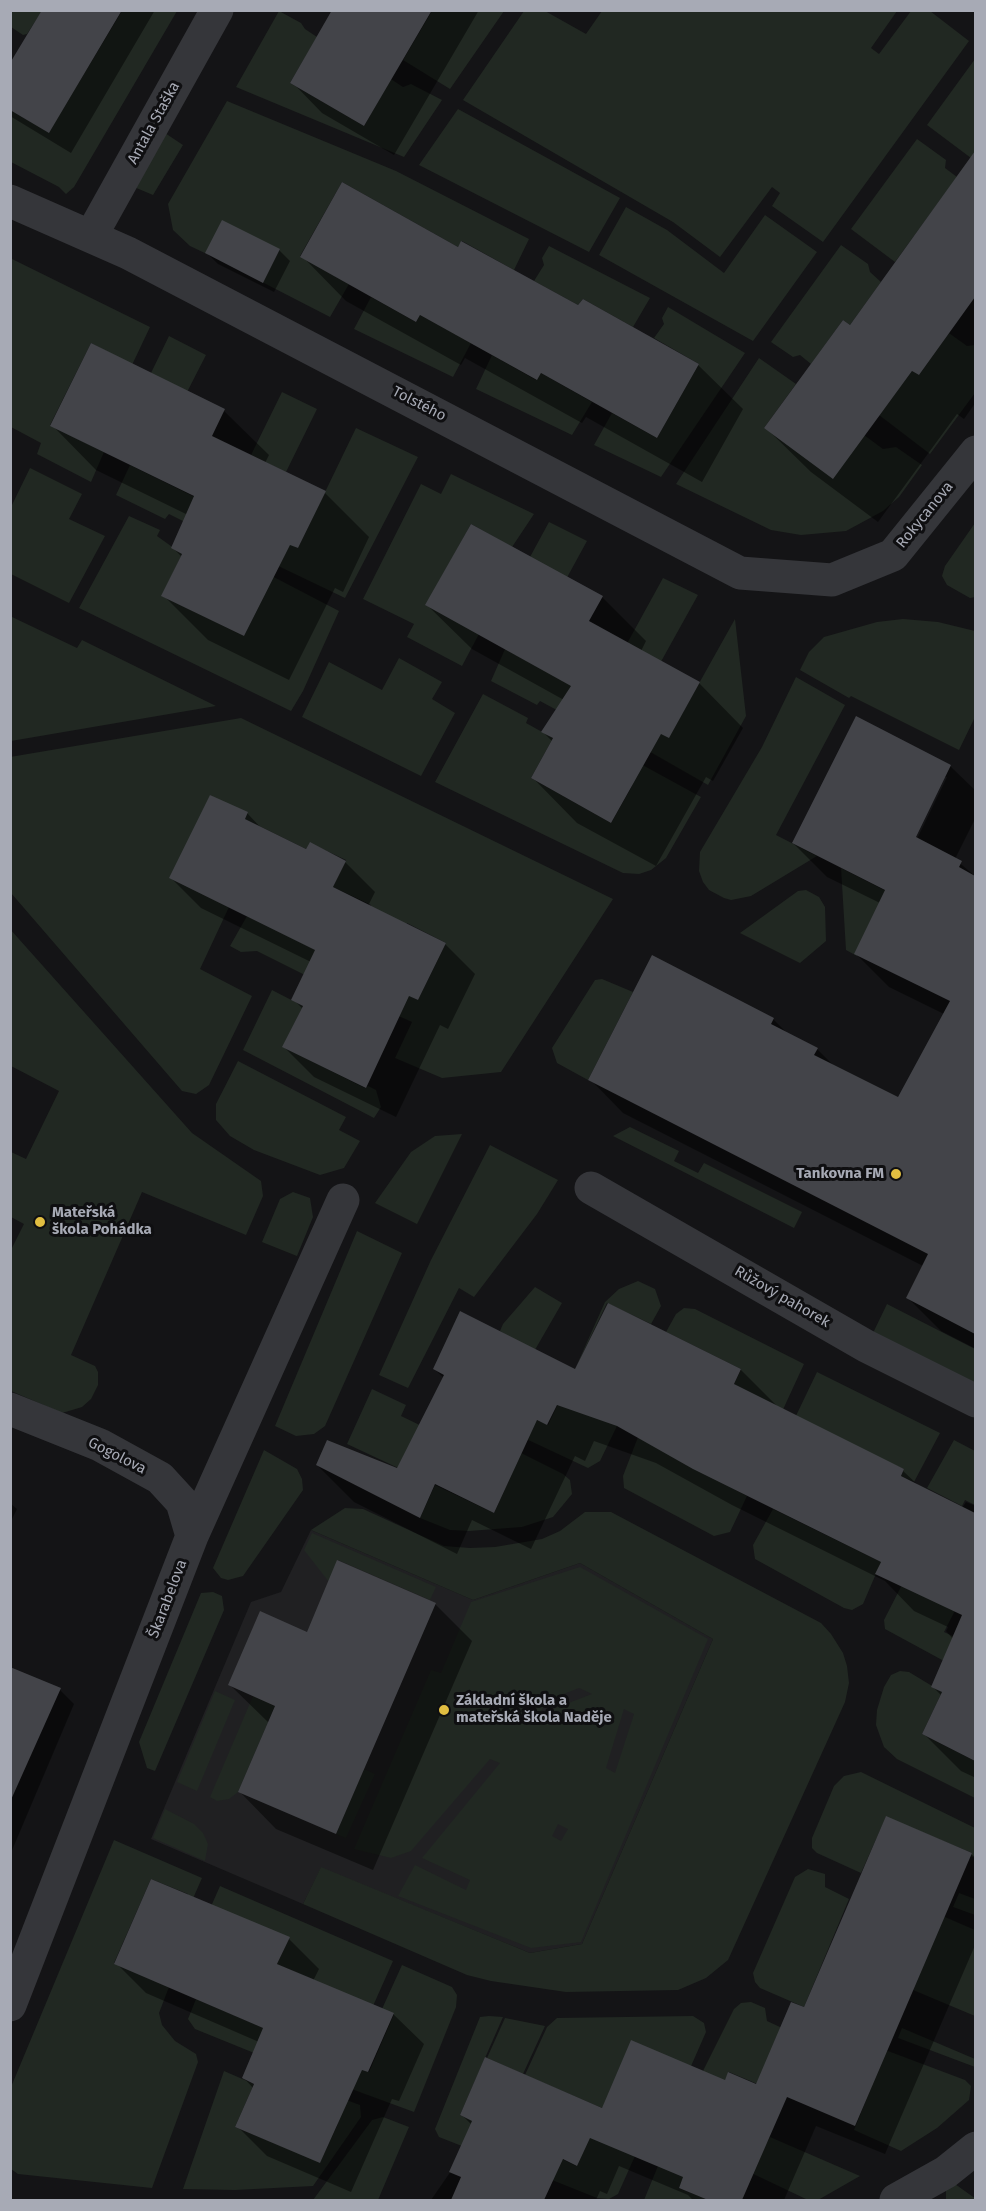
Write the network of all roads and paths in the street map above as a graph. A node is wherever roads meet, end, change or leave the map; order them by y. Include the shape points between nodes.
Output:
1 (217, 10) edge
2 (10, 201) edge
3 (91, 236) junction
4 (975, 452) edge
5 (832, 580) joint
6 (591, 1188) dead end
7 (343, 1200) dead end
8 (975, 1401) edge
9 (10, 1409) edge
10 (192, 1536) junction
11 (10, 2005) edge
12 (975, 2148) edge
13 (896, 2200) edge

1 - 3 street, Antala Staška
2 - 3 street, Tolstého
3 - 5 street, Tolstého via 740,573
4 - 5 street, Rokycanova via 893,555
6 - 8 street, Růžový pahorek via 866,1346
7 - 10 street, Škarabelova
9 - 10 street, Gogolova via 100,1445 160,1478 182,1502
10 - 11 street, Škarabelova
12 - 13 street via 946,2172

